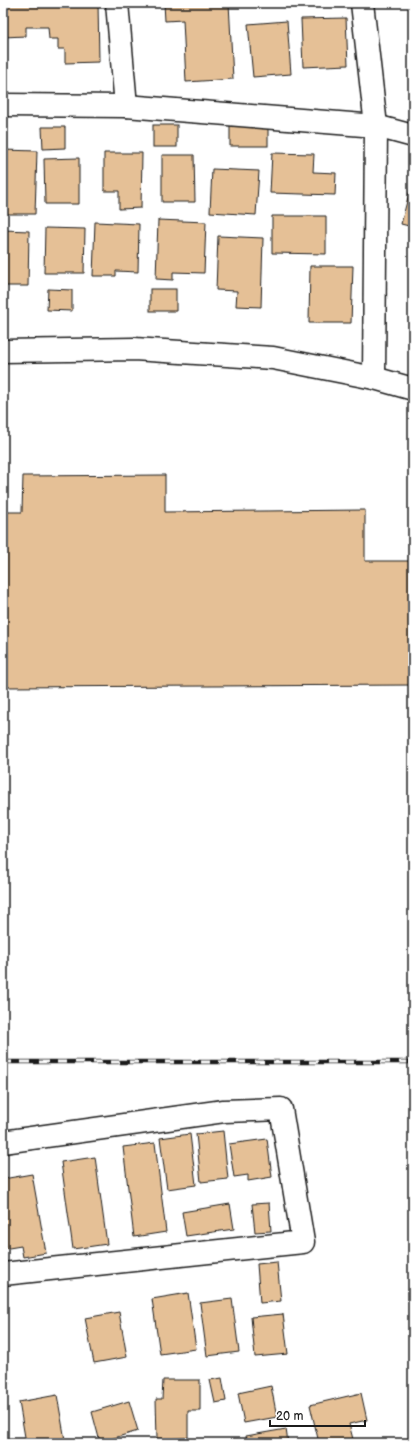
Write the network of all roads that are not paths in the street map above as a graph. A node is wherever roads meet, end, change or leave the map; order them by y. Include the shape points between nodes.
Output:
1 (117, 3) edge
2 (362, 3) edge
3 (3, 105) edge
4 (126, 106) junction
5 (376, 126) junction
6 (413, 136) edge
7 (3, 351) edge
8 (374, 378) junction
9 (413, 389) edge
10 (3, 1142) edge
11 (3, 1274) edge

1 - 4 street
2 - 5 street
3 - 4 street
4 - 5 street
5 - 6 street
5 - 8 street
7 - 8 street via 134,349 273,358
8 - 9 street
10 - 11 street via 224,1110 281,1109 303,1242

